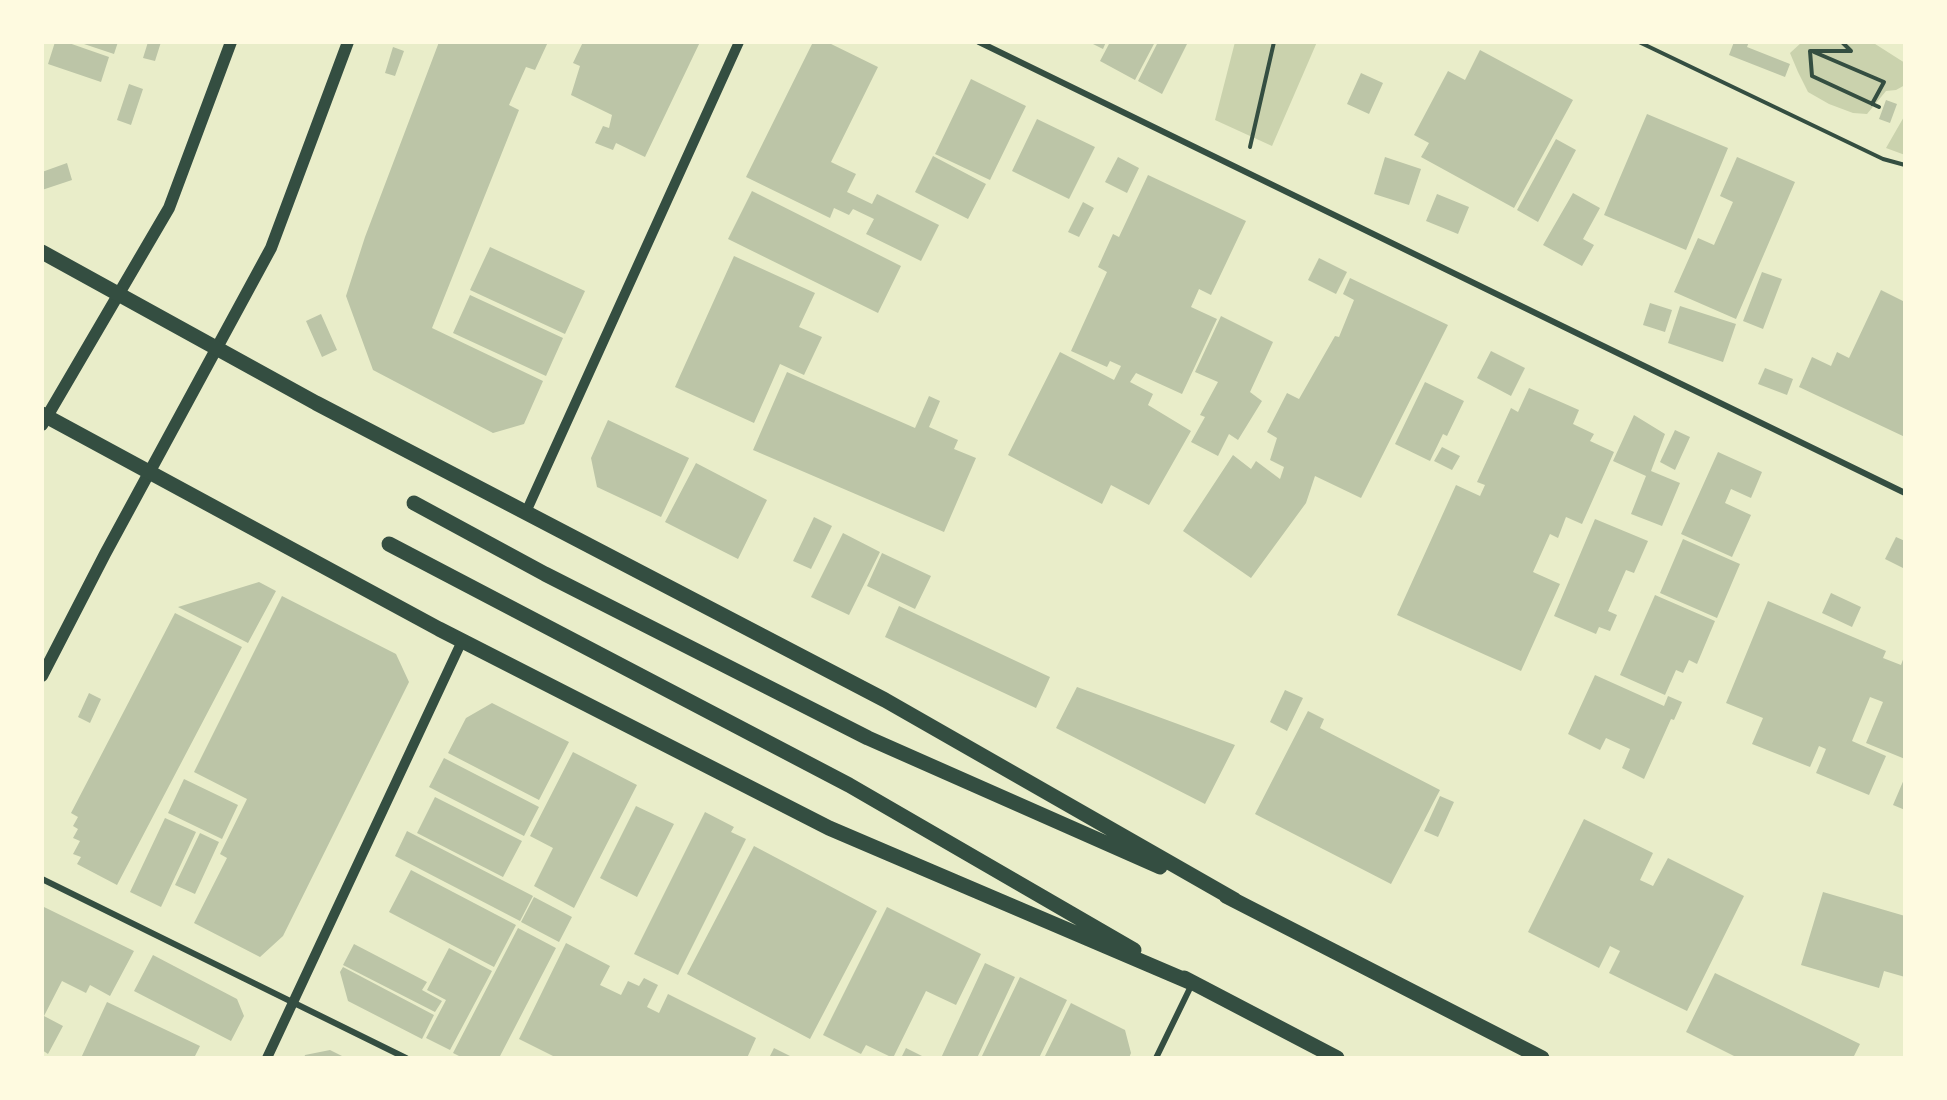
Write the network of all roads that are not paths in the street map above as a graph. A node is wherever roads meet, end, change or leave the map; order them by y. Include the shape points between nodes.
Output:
1 (231, 42) edge
2 (348, 42) edge
3 (739, 42) edge
4 (979, 42) edge
5 (42, 252) edge
6 (119, 294) junction
7 (217, 348) junction
8 (44, 419) edge
9 (149, 473) junction
10 (1905, 493) edge
11 (414, 503) dead end
12 (526, 512) junction
13 (389, 544) dead end
14 (462, 640) junction
15 (42, 676) edge
16 (42, 879) edge
17 (1235, 900) junction
18 (1192, 983) junction
19 (293, 1001) junction
20 (267, 1058) edge
21 (406, 1058) edge
22 (1156, 1058) edge
23 (1337, 1058) edge
24 (1542, 1058) edge

1 - 6 main road via 169,208
2 - 7 main road via 271,248
3 - 12 street
4 - 10 street
5 - 6 main road
6 - 7 main road
6 - 8 main road
7 - 9 main road
7 - 12 main road
8 - 9 main road
9 - 14 main road
9 - 15 main road
11 - 17 main road via 868,738
12 - 17 main road via 885,699
13 - 18 main road via 849,784
14 - 18 main road via 829,828
14 - 19 street
16 - 19 street
17 - 24 main road
18 - 22 street
18 - 23 main road
19 - 20 street
19 - 21 street

